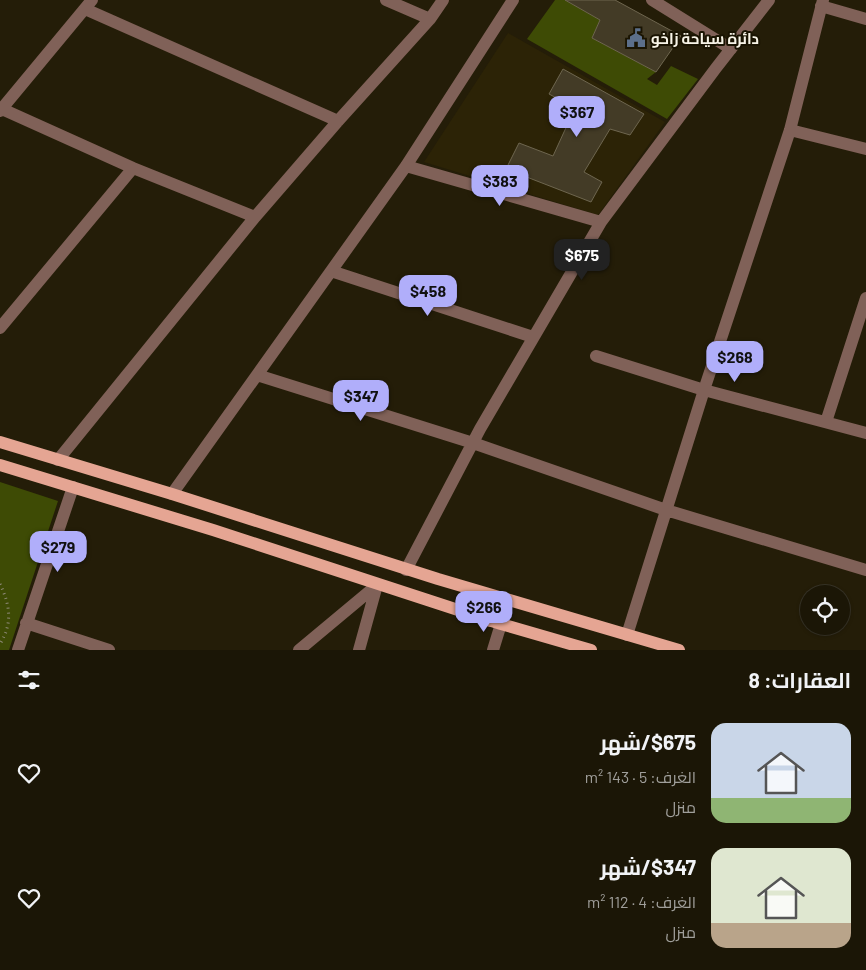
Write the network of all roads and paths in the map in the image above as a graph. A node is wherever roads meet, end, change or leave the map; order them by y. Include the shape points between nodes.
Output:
1 (386, 0) edge
2 (442, 0) edge
3 (513, 0) edge
4 (652, 0) edge
5 (768, 0) edge
6 (822, 3) edge
7 (88, 4) edge
8 (672, 5) edge
9 (430, 19) junction
10 (866, 19) edge
11 (731, 49) junction
12 (1, 110) edge
13 (338, 121) junction
14 (790, 130) junction
15 (866, 149) edge
16 (406, 166) junction
17 (133, 168) junction
18 (255, 217) junction
19 (602, 222) junction
20 (331, 271) junction
21 (866, 298) edge
22 (0, 328) edge
23 (533, 337) junction
24 (596, 356) dead end
25 (257, 375) junction
26 (704, 390) junction
27 (826, 422) junction
28 (866, 434) edge
29 (0, 442) edge
30 (473, 443) junction
31 (58, 460) junction
32 (0, 465) edge
33 (73, 487) junction
34 (172, 494) junction
35 (666, 510) junction
36 (406, 570) junction
37 (866, 570) edge
38 (0, 584) edge
39 (377, 585) junction
40 (469, 589) junction
41 (501, 598) junction
42 (458, 611) junction
43 (495, 622) junction
44 (26, 624) junction
45 (627, 635) junction
46 (0, 644) edge
47 (361, 644) edge
48 (18, 650) edge
49 (109, 650) edge
50 (299, 650) edge
51 (352, 650) edge
52 (493, 650) edge
53 (591, 650) edge
54 (679, 650) edge

1 - 9 street
2 - 9 street
3 - 16 street
4 - 8 street
5 - 11 street
6 - 10 street
6 - 14 street
7 - 12 street
7 - 13 street
8 - 11 street
9 - 13 street
11 - 19 street
12 - 17 street
13 - 18 street
14 - 15 street
14 - 26 street
16 - 19 street
16 - 20 street
17 - 18 street
17 - 22 street
18 - 31 street
19 - 23 street
20 - 23 street
20 - 25 street
21 - 27 street
23 - 30 street
24 - 26 street
25 - 30 street
25 - 34 street
26 - 27 street
26 - 35 street
27 - 28 street
29 - 31 main road
30 - 35 street
30 - 36 street
31 - 34 main road
32 - 33 main road
33 - 39 main road
33 - 44 street
34 - 36 main road
35 - 37 street
35 - 45 street
36 - 40 main road
38 - 46 path via 7,598 9,617
39 - 42 main road
39 - 47 street
39 - 50 street
40 - 41 main road
40 - 42 main road via 471,601
41 - 43 main road via 490,603 488,609 488,615
41 - 45 main road
42 - 43 main road
43 - 52 street
43 - 53 main road
44 - 48 street
44 - 49 street
45 - 54 main road
47 - 51 street

